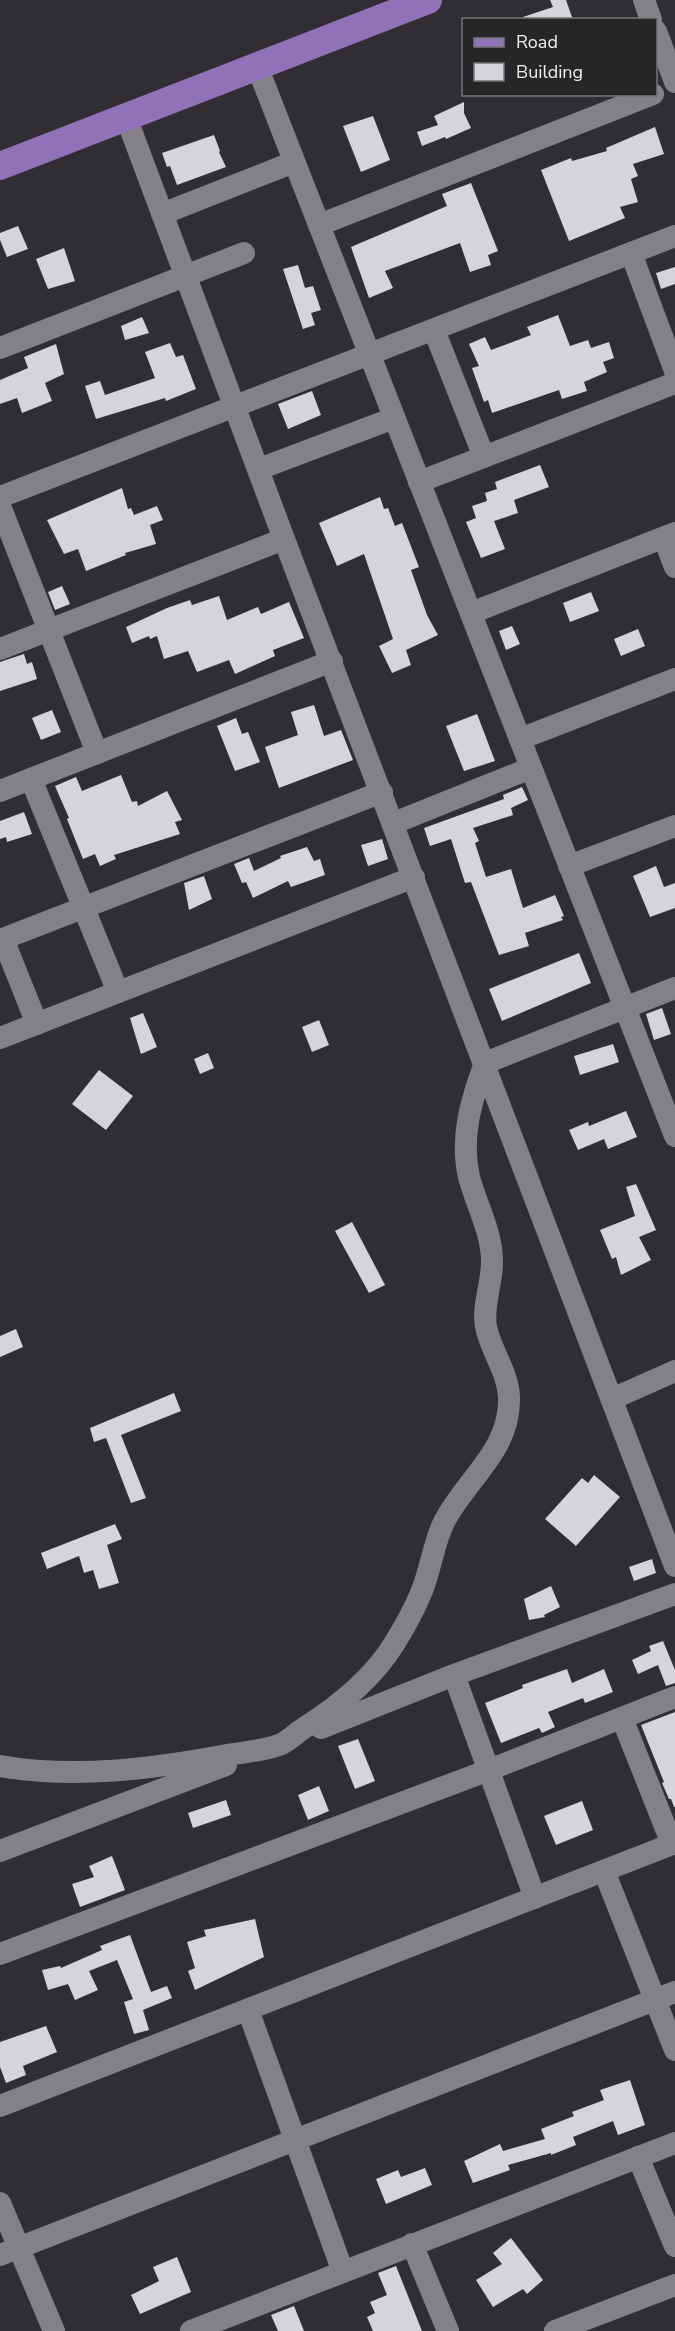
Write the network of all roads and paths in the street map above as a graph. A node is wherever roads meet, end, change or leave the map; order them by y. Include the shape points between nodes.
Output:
1 (428, 0) edge
2 (644, 0) edge
3 (650, 18) edge
4 (657, 34) edge
5 (257, 66) junction
6 (675, 84) edge
7 (657, 93) edge
8 (649, 96) edge
9 (126, 117) junction
10 (294, 162) junction
11 (0, 166) edge
12 (162, 214) junction
13 (319, 225) junction
14 (675, 236) edge
15 (244, 253) dead end
16 (631, 253) junction
17 (186, 275) junction
18 (434, 330) junction
19 (0, 348) edge
20 (370, 355) junction
21 (675, 371) edge
22 (675, 382) edge
23 (235, 405) junction
24 (394, 418) junction
25 (484, 457) junction
26 (259, 469) junction
27 (419, 482) junction
28 (0, 497) edge
29 (0, 506) edge
30 (669, 536) edge
31 (284, 539) junction
32 (675, 567) edge
33 (471, 613) junction
34 (49, 630) junction
35 (0, 649) edge
36 (332, 661) junction
37 (675, 679) edge
38 (520, 739) junction
39 (98, 753) junction
40 (531, 768) junction
41 (31, 779) junction
42 (0, 791) edge
43 (382, 792) junction
44 (394, 823) junction
45 (675, 826) edge
46 (569, 866) junction
47 (414, 877) junction
48 (83, 908) junction
49 (1, 939) edge
50 (675, 988) edge
51 (118, 992) junction
52 (625, 1008) junction
53 (37, 1024) junction
54 (0, 1038) edge
55 (485, 1063) junction
56 (675, 1136) edge
57 (675, 1371) edge
58 (612, 1399) junction
59 (675, 1566) edge
60 (675, 1594) edge
61 (454, 1675) junction
62 (675, 1697) edge
63 (622, 1718) junction
64 (279, 1745) junction
65 (0, 1766) edge
66 (489, 1770) junction
67 (673, 1844) edge
68 (0, 1851) edge
69 (604, 1871) junction
70 (535, 1898) junction
71 (0, 1954) edge
72 (665, 1996) edge
73 (248, 2010) junction
74 (675, 2050) edge
75 (0, 2106) edge
76 (295, 2140) junction
77 (675, 2143) edge
78 (638, 2157) junction
79 (0, 2204) edge
80 (412, 2244) junction
81 (675, 2246) edge
82 (9, 2252) edge
83 (343, 2272) junction
84 (675, 2285) edge
85 (54, 2331) edge
86 (191, 2331) edge
87 (448, 2331) edge
88 (555, 2331) edge

1 - 5 main road
2 - 3 street
4 - 6 street
5 - 9 main road
5 - 10 street
6 - 7 street
8 - 13 street
9 - 11 main road
9 - 12 street
10 - 12 street
10 - 13 street
12 - 17 street
13 - 20 street
14 - 16 street
15 - 17 street
16 - 18 street
16 - 21 street
17 - 19 street
17 - 23 street
18 - 20 street
18 - 25 street
20 - 23 street
20 - 24 street
22 - 25 street
23 - 26 street
23 - 28 street
24 - 26 street
24 - 27 street
25 - 27 street
26 - 31 street
27 - 33 street
29 - 34 street
30 - 32 street
30 - 33 street
31 - 34 street
31 - 36 street
33 - 38 street
34 - 35 street
34 - 39 street
36 - 39 street
36 - 43 street
37 - 38 street
38 - 40 street
39 - 41 street
40 - 44 street
40 - 46 street
41 - 42 street
41 - 48 street
43 - 44 street
43 - 48 street
44 - 47 street
45 - 46 street
46 - 52 street
47 - 51 street
47 - 55 street
48 - 49 street
48 - 51 street
49 - 53 street
50 - 52 street
51 - 53 street
52 - 55 street
52 - 56 street
53 - 54 street
55 - 58 street
55 - 64 street via 470,1102 465,1139 469,1177 492,1256 484,1313 509,1397 505,1426 498,1446 443,1523 421,1592 393,1646 336,1707
57 - 58 street
58 - 59 street
60 - 61 street
61 - 64 street
61 - 66 street
62 - 63 street
63 - 66 street
63 - 67 street
64 - 65 street via 126,1770 30,1771
64 - 68 street
66 - 70 street
66 - 71 street
67 - 69 street
69 - 70 street
69 - 72 street
70 - 73 street
72 - 74 street
72 - 76 street
73 - 75 street
73 - 76 street
76 - 82 street
76 - 83 street
77 - 78 street
78 - 80 street
78 - 81 street
79 - 82 street
80 - 83 street
80 - 87 street
82 - 85 street
83 - 86 street
84 - 88 street

